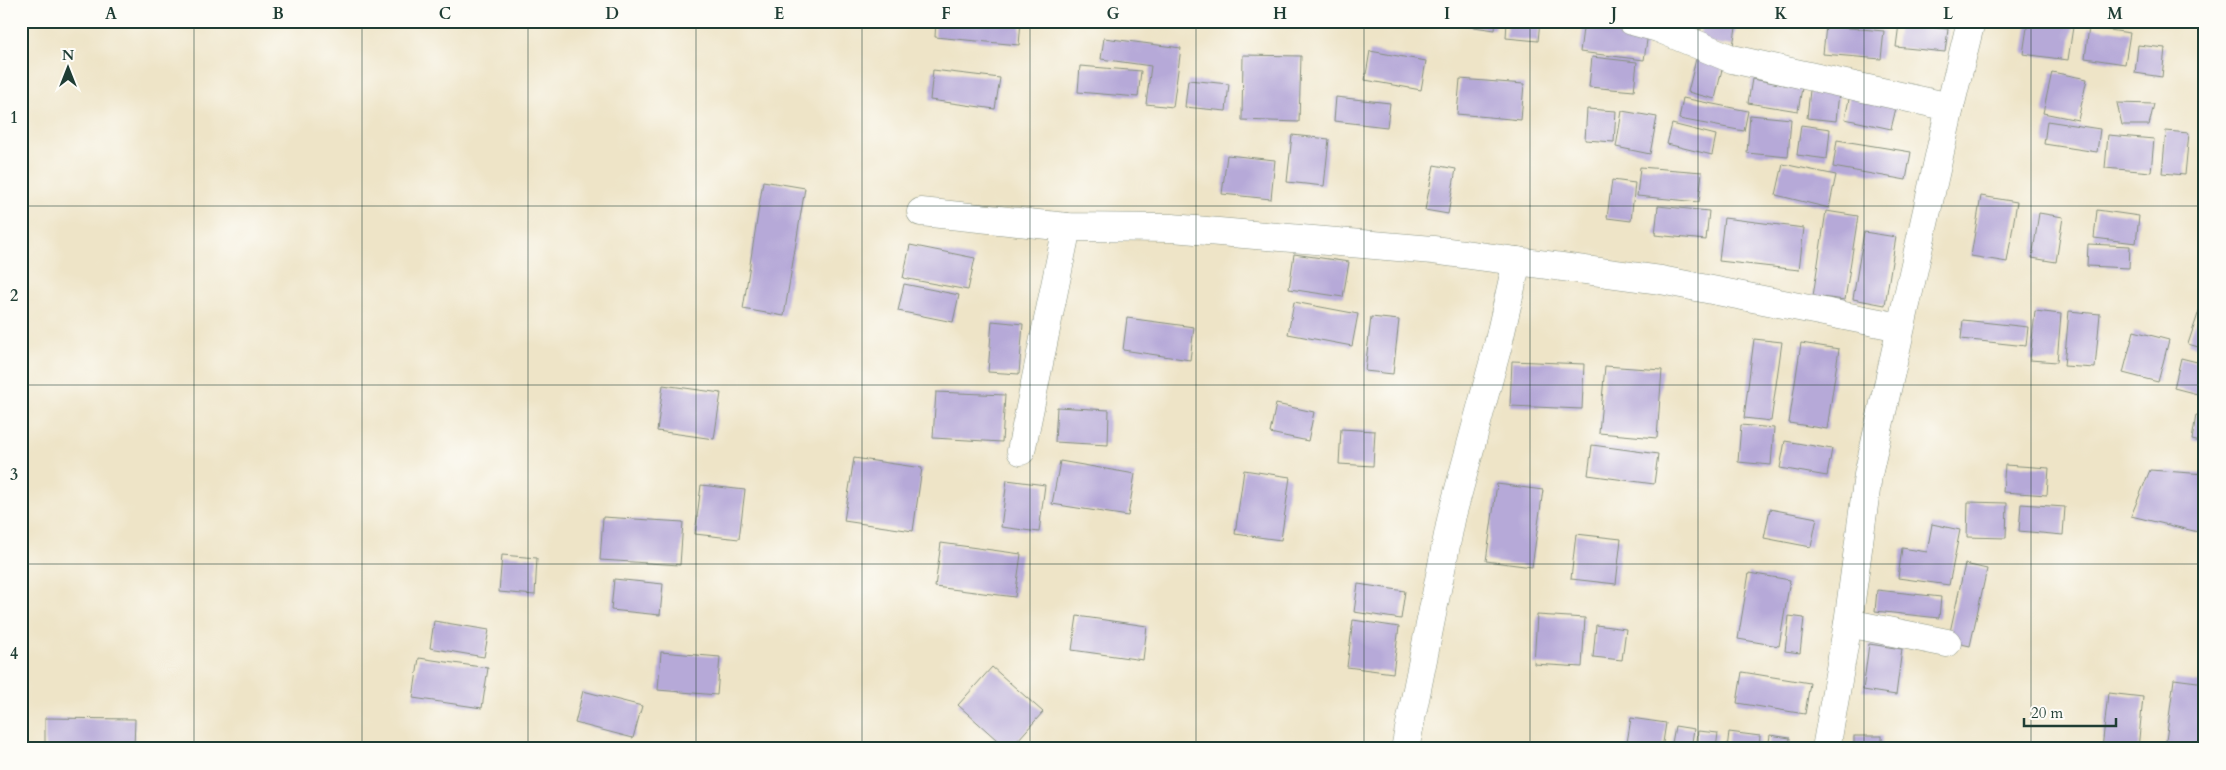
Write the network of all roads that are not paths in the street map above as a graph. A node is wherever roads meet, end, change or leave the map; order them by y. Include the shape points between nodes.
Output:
1 (1632, 21) edge
2 (1971, 21) edge
3 (1950, 107) junction
4 (921, 212) dead end
5 (1067, 227) junction
6 (1517, 261) junction
7 (1900, 327) junction
8 (1021, 451) dead end
9 (1848, 623) junction
10 (1947, 643) dead end
11 (1405, 749) edge
12 (1826, 749) edge

1 - 3 street via 1658,28 1732,59
2 - 3 street
3 - 7 street
4 - 5 street
5 - 6 street via 1172,228 1433,250
5 - 8 street
6 - 7 street via 1661,280
6 - 11 street via 1452,515
7 - 9 street via 1868,476
9 - 10 street
9 - 12 street

